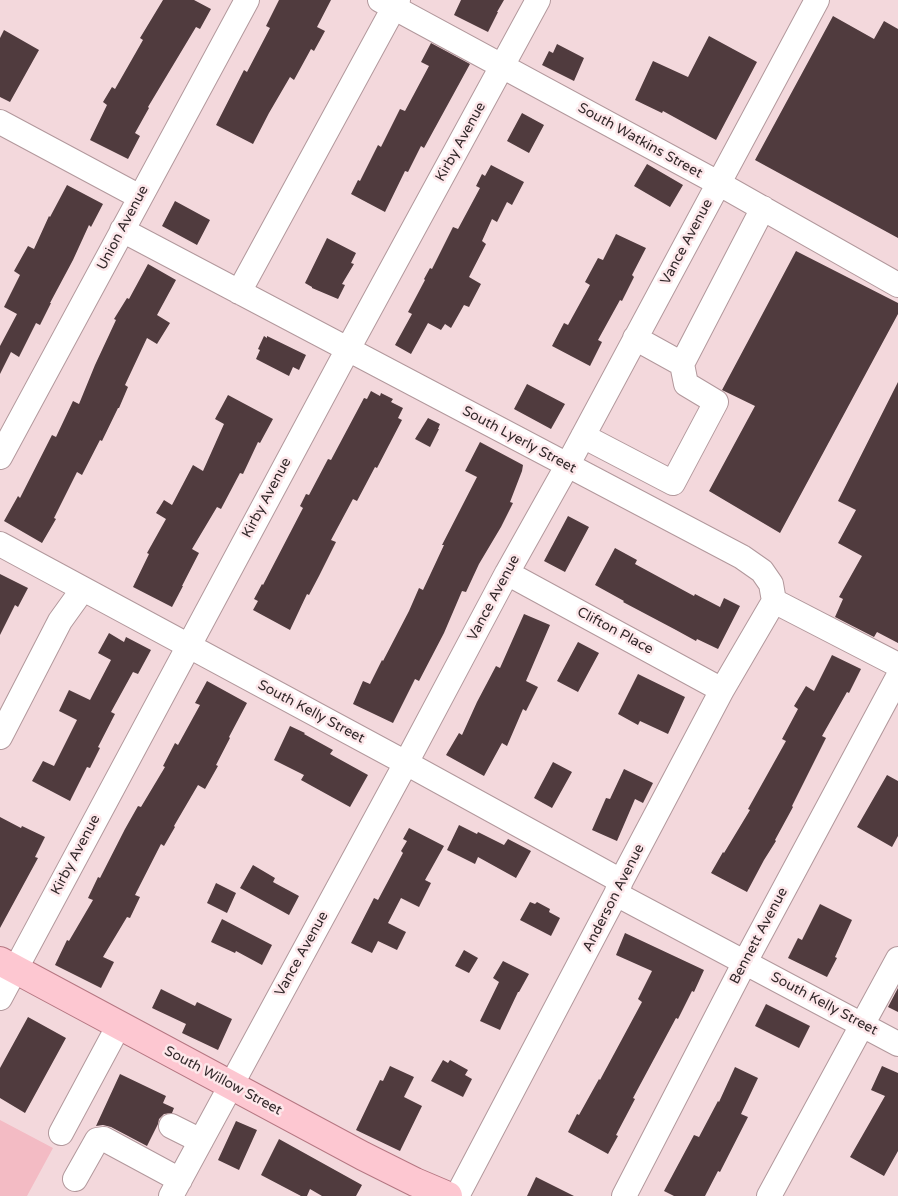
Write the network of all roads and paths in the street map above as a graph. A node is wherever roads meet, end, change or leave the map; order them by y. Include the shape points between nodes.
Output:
1 (247, 0) edge
2 (538, 0) edge
3 (817, 0) edge
4 (391, 2) edge
5 (503, 65) junction
6 (0, 122) edge
7 (718, 183) junction
8 (140, 197) junction
9 (763, 208) junction
10 (122, 230) junction
11 (898, 286) edge
12 (239, 292) junction
13 (635, 338) junction
14 (348, 349) junction
15 (682, 364) junction
16 (583, 436) junction
17 (0, 457) edge
18 (567, 466) junction
19 (0, 544) edge
20 (507, 573) junction
21 (83, 590) junction
22 (774, 601) junction
23 (188, 646) junction
24 (898, 666) edge
25 (898, 677) edge
26 (722, 690) junction
27 (0, 737) edge
28 (406, 762) junction
29 (619, 888) junction
30 (898, 959) edge
31 (745, 962) junction
32 (8, 966) edge
33 (0, 998) edge
34 (119, 1025) junction
35 (862, 1025) junction
36 (898, 1044) edge
37 (231, 1085) junction
38 (172, 1126) dead end
39 (61, 1133) dead end
40 (201, 1141) junction
41 (75, 1180) dead end
42 (176, 1188) edge
43 (448, 1196) edge
44 (457, 1196) edge
45 (624, 1196) edge
46 (770, 1196) edge

1 - 8 street, Union Avenue
2 - 5 street, Kirby Avenue
3 - 7 street, Vance Avenue
4 - 5 street, South Watkins Street
4 - 12 street
5 - 7 street, South Watkins Street
5 - 14 street, Kirby Avenue
6 - 8 street
7 - 9 street, South Watkins Street
7 - 13 street, Vance Avenue
8 - 10 street, Union Avenue
9 - 11 street, South Watkins Street
9 - 15 street
10 - 12 street, South Lyerly Street
10 - 17 street, Union Avenue
12 - 14 street, South Lyerly Street
13 - 15 street
13 - 16 street, Vance Avenue
14 - 18 street, South Lyerly Street
14 - 23 street, Kirby Avenue
15 - 16 street via 686,384 716,402 673,483
16 - 18 street, Vance Avenue
18 - 20 street, Vance Avenue
18 - 22 street, South Lyerly Street via 742,557 762,571 771,584
19 - 21 street, South Kelly Street
20 - 26 street, Clifton Place
20 - 28 street, Vance Avenue
21 - 23 street, South Kelly Street
21 - 27 street via 60,621
22 - 24 street
22 - 26 street, Anderson Avenue
23 - 28 street, South Kelly Street
23 - 32 street, Kirby Avenue
25 - 31 street, Bennett Avenue
26 - 29 street, Anderson Avenue
28 - 29 street, South Kelly Street
28 - 37 street, Vance Avenue
29 - 31 street, South Kelly Street
29 - 44 street, Anderson Avenue
30 - 35 street
31 - 35 street, South Kelly Street
31 - 45 street, Bennett Avenue
32 - 33 street, Kirby Avenue
32 - 34 main road, South Willow Street
34 - 37 main road, South Willow Street
34 - 39 street
35 - 36 street, South Kelly Street
35 - 46 street
37 - 40 street, Vance Avenue
37 - 43 main road, South Willow Street via 363,1156
38 - 40 street
40 - 42 street, Vance Avenue
41 - 42 street via 97,1140 104,1140

